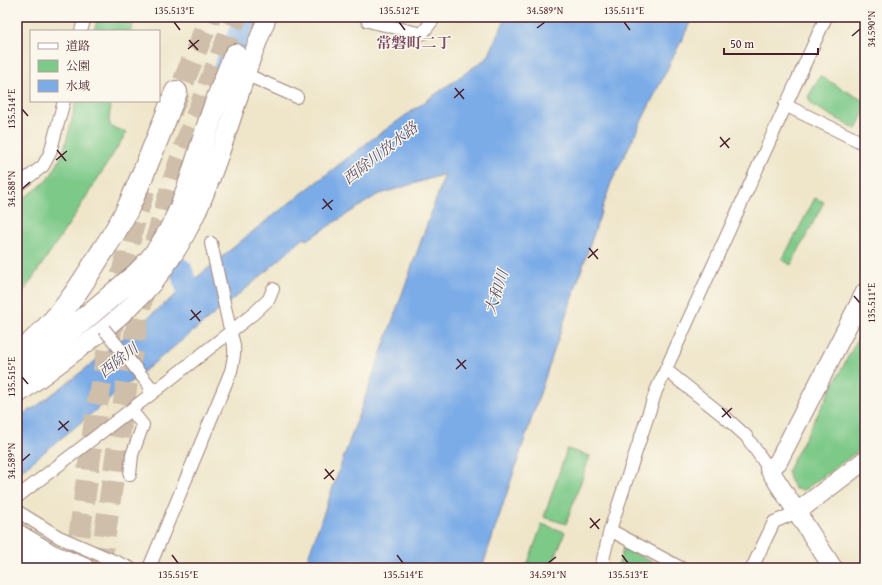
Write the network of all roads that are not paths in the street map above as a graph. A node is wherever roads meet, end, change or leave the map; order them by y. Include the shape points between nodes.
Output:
1 (85, 17) edge
2 (267, 17) edge
3 (366, 17) edge
4 (435, 17) edge
5 (826, 17) edge
6 (81, 30) edge
7 (235, 55) dead end
8 (245, 74) junction
9 (176, 92) tunnel mouth
10 (297, 97) dead end
11 (64, 102) edge
12 (785, 105) junction
13 (865, 144) edge
14 (17, 186) edge
15 (211, 243) dead end
16 (273, 289) dead end
17 (865, 292) edge
18 (104, 329) junction
19 (229, 329) junction
20 (17, 355) edge
21 (666, 370) junction
22 (17, 376) edge
23 (150, 390) junction
24 (17, 395) edge
25 (130, 410) junction
26 (865, 460) edge
27 (769, 469) junction
28 (130, 475) dead end
29 (17, 497) edge
30 (17, 511) edge
31 (796, 512) junction
32 (610, 530) junction
33 (17, 534) edge
34 (17, 556) edge
35 (41, 568) edge
36 (84, 568) edge
37 (130, 568) edge
38 (149, 568) edge
39 (601, 568) edge
40 (680, 568) edge
41 (752, 568) edge
42 (833, 568) edge

1 - 6 street
2 - 8 street
3 - 4 street via 368,21 422,34
5 - 12 street
7 - 22 highway via 214,109 185,198 160,249 136,275
8 - 10 street
8 - 18 street via 225,138 195,218 162,271 142,295
9 - 20 highway via 120,224 68,304 54,321
11 - 14 street via 50,154 43,166
12 - 13 street
12 - 21 street
15 - 19 street
16 - 19 street via 269,299 253,314
17 - 27 street via 778,462
18 - 23 street, bridge
18 - 24 street
19 - 23 street
19 - 38 street via 235,349 231,371
21 - 27 street via 746,436
21 - 32 street via 656,391
23 - 25 street
25 - 28 street via 143,425 132,455
25 - 29 street
26 - 31 street
27 - 31 street
30 - 37 street via 59,537
31 - 41 street via 774,522
31 - 42 street
32 - 39 street
32 - 40 street
33 - 36 main road via 52,555
34 - 35 main road

